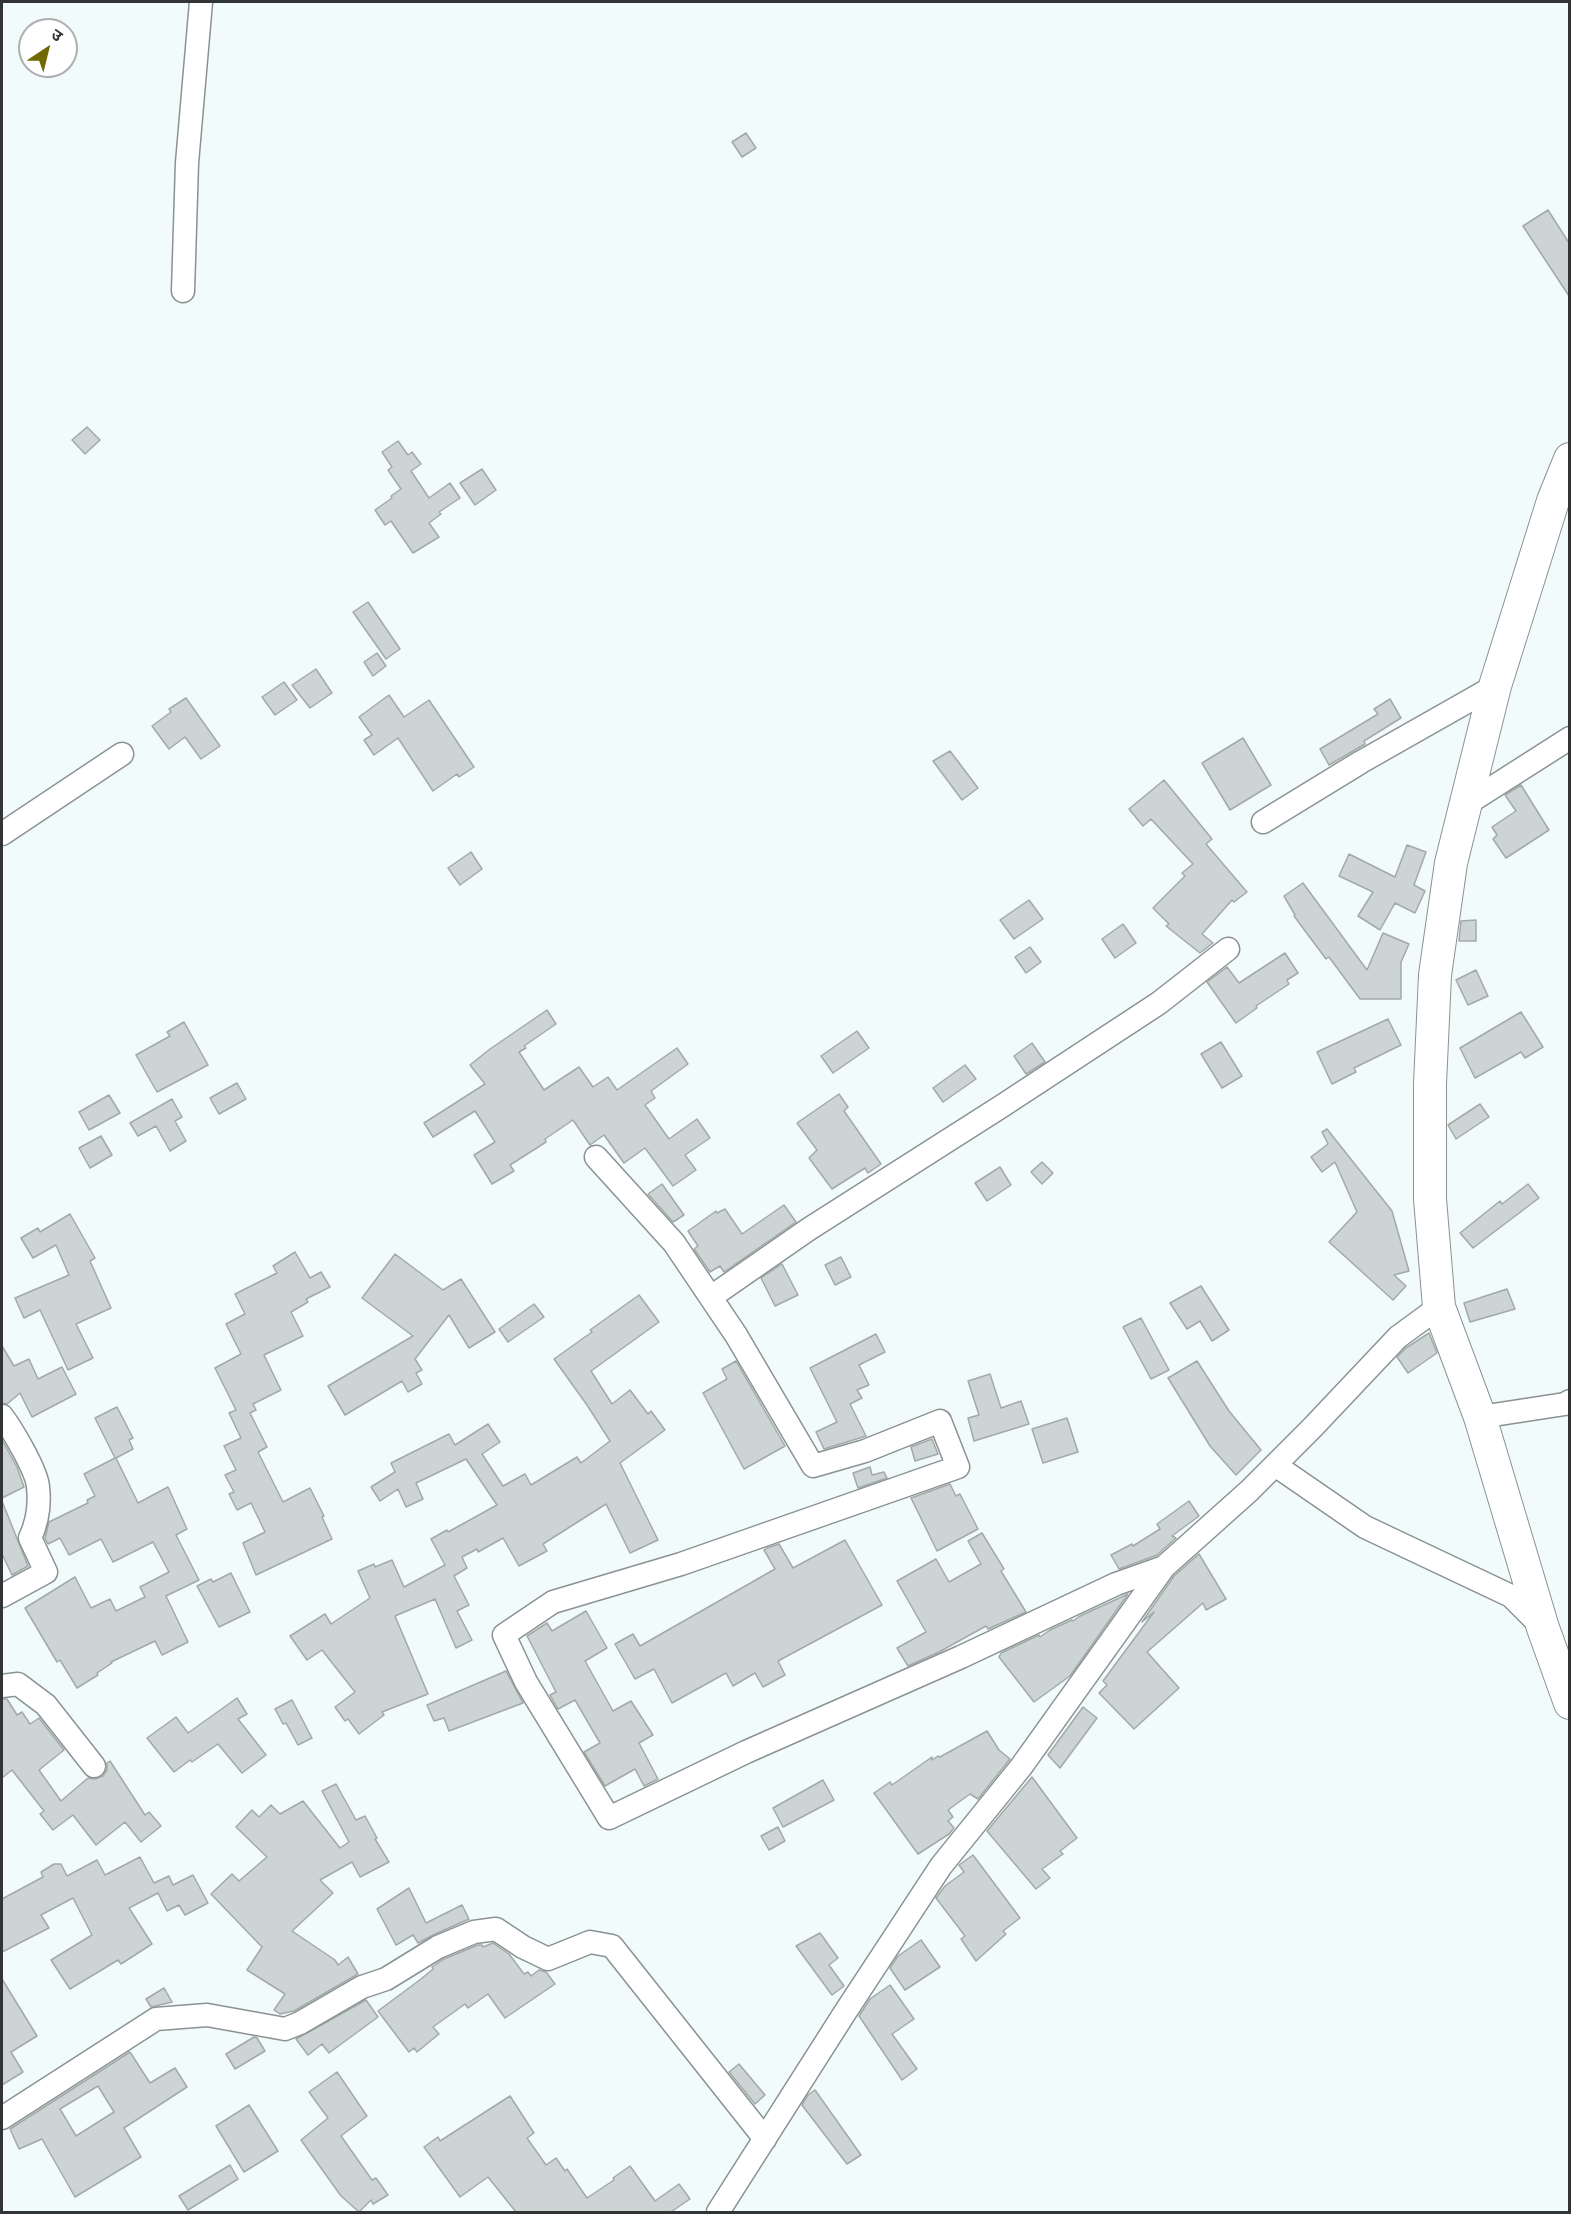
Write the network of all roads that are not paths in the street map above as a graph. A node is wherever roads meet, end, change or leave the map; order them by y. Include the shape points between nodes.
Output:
1 (201, 2) edge
2 (183, 291) dead end
3 (1569, 459) edge
4 (1496, 686) junction
5 (1569, 738) edge
6 (122, 754) dead end
7 (1465, 805) junction
8 (1263, 822) dead end
9 (2, 834) edge
10 (1228, 949) dead end
11 (596, 1157) dead end
12 (711, 1297) junction
13 (1438, 1307) junction
14 (1569, 1401) edge
15 (2, 1416) edge
16 (1480, 1418) junction
17 (1275, 1465) junction
18 (1164, 1567) junction
19 (2, 1596) edge
20 (1543, 1628) junction
21 (2, 1686) edge
22 (1569, 1703) edge
23 (94, 1766) dead end
24 (2, 2118) edge
25 (765, 2139) junction
26 (718, 2212) edge

1 - 2 street via 187,163
3 - 4 street
4 - 7 street
4 - 8 street
5 - 7 street
6 - 9 street
7 - 13 street via 1451,863 1435,975 1430,1187
10 - 12 street via 1159,1003 809,1229
11 - 12 street via 674,1243
12 - 18 street via 813,1466 865,1451 940,1421 958,1467 681,1564 553,1602 504,1635 526,1682 609,1818 1116,1584
13 - 16 street
13 - 17 street via 1398,1337
14 - 16 street
15 - 19 street via 38,1485 37,1524 30,1538 46,1572
16 - 20 street
17 - 18 street
17 - 20 street via 1365,1527 1511,1596
18 - 25 street via 1021,1767 941,1866
20 - 22 street
21 - 23 street via 18,1684 46,1705
24 - 25 street via 156,2019 207,2015 285,2029 386,1979 438,1947 474,1932 496,1929 548,1959 590,1942 612,1946
25 - 26 street

